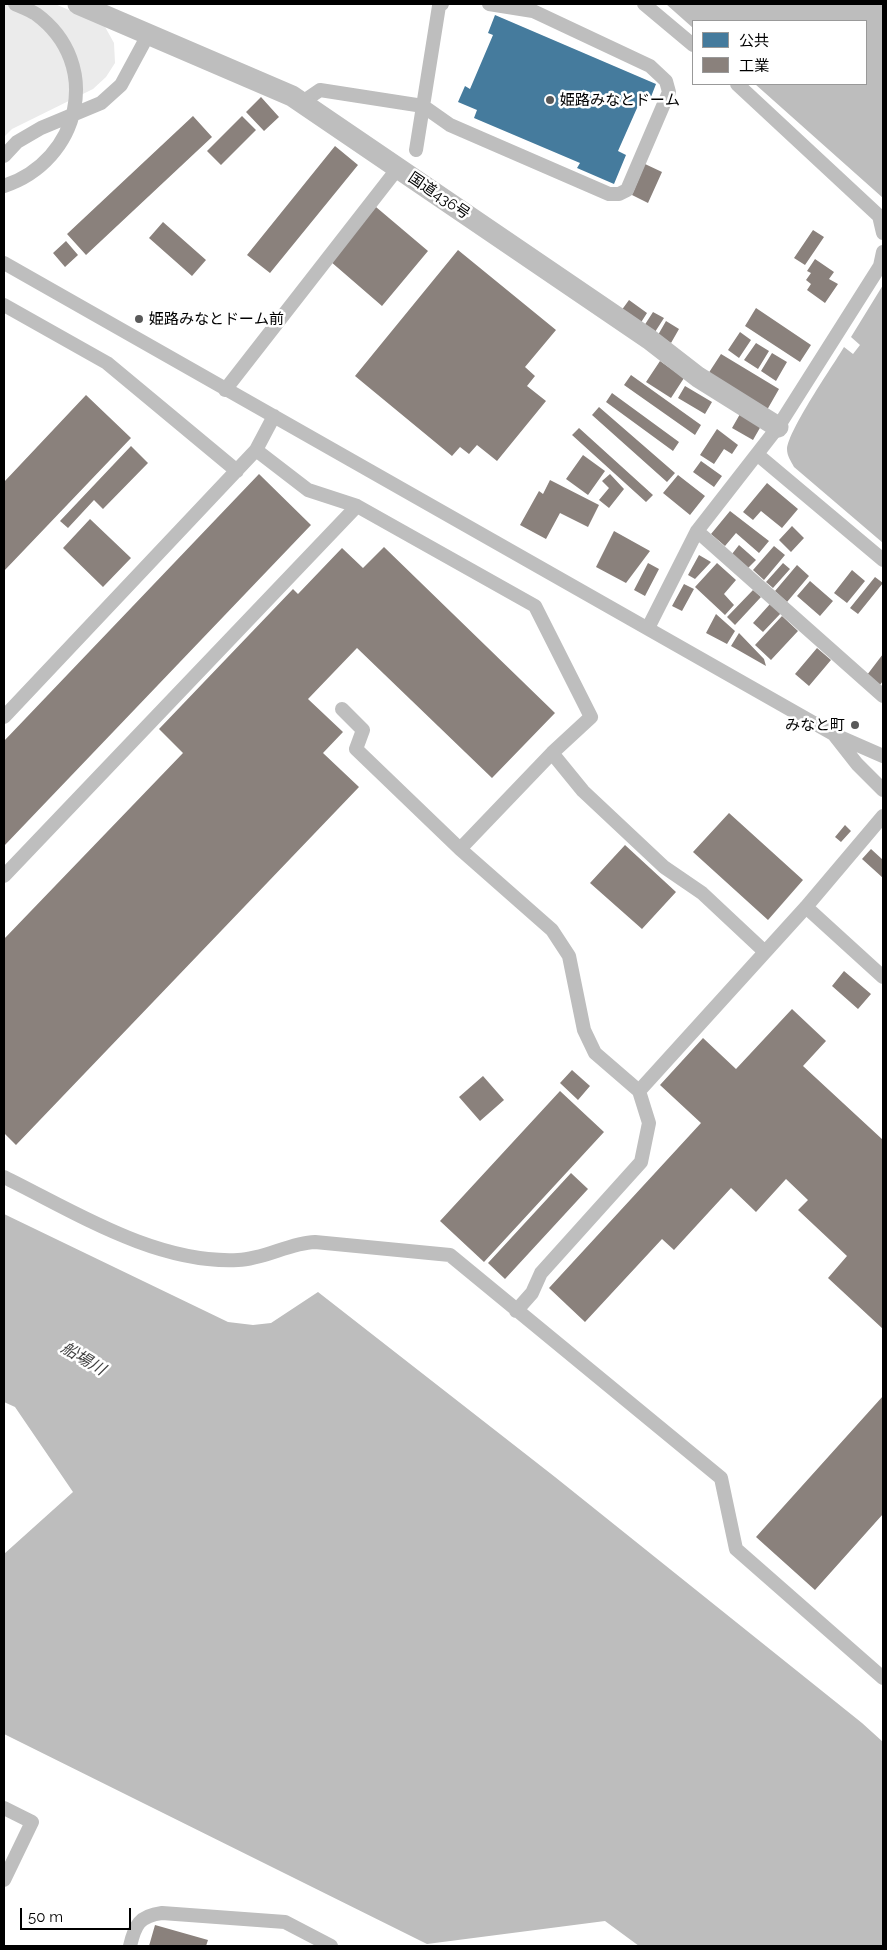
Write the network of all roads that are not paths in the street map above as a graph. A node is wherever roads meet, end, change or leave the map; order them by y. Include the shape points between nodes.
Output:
1 (15, 4) edge
2 (78, 4) edge
3 (442, 4) edge
4 (489, 4) edge
5 (644, 4) edge
6 (148, 34) junction
7 (692, 44) edge
8 (738, 85) edge
9 (301, 102) junction
10 (422, 106) junction
11 (416, 150) dead end
12 (4, 156) edge
13 (398, 168) junction
14 (4, 186) edge
15 (883, 233) edge
16 (883, 252) edge
17 (4, 263) edge
18 (4, 305) edge
19 (225, 390) junction
20 (274, 416) junction
21 (778, 427) junction
22 (256, 450) junction
23 (758, 455) junction
24 (238, 471) junction
25 (357, 506) junction
26 (697, 531) junction
27 (883, 560) edge
28 (648, 628) junction
29 (883, 696) edge
30 (342, 709) dead end
31 (4, 717) edge
32 (835, 735) junction
33 (552, 753) junction
34 (883, 756) edge
35 (883, 790) edge
36 (883, 816) edge
37 (460, 849) junction
38 (4, 876) edge
39 (806, 908) junction
40 (765, 952) junction
41 (883, 977) edge
42 (639, 1091) junction
43 (4, 1177) edge
44 (516, 1311) junction
45 (883, 1678) edge
46 (4, 1808) edge
47 (4, 1880) edge
48 (130, 1946) edge
49 (331, 1946) edge

1 - 14 street via 36,14 56,33 67,50 76,87 75,105 69,128 57,150 36,170
2 - 6 highway, 国道436号
3 - 10 street
4 - 10 street via 533,11 650,66 666,81 669,92 627,190 610,194 450,125
5 - 7 street
6 - 9 highway, 国道436号
6 - 12 street via 121,85 101,103 41,128 17,142
8 - 15 street via 879,216
9 - 10 street via 320,90
9 - 13 highway, 国道436号
10 - 11 street
13 - 19 street
13 - 21 highway, 国道436号 via 649,339 698,377
16 - 21 street via 880,266
17 - 19 street
18 - 24 street via 107,363
19 - 20 street
20 - 22 street
20 - 28 street
21 - 23 street
22 - 24 street
22 - 25 street via 308,490
23 - 26 street
23 - 27 street
24 - 31 street
25 - 33 street via 535,606 591,717
25 - 38 street
26 - 28 street
26 - 29 street
28 - 32 street
30 - 37 street via 362,730 356,749
32 - 34 street
32 - 35 street
33 - 37 street
33 - 40 street via 583,790 664,867 702,893
36 - 39 street
37 - 42 street via 552,930 569,956 584,1030 595,1052
39 - 40 street
39 - 41 street
40 - 42 street
42 - 44 street via 650,1123 641,1162 542,1273
43 - 44 street via 123,1235 160,1250 197,1258 239,1260 302,1242 450,1255
44 - 45 street via 721,1478 736,1550
46 - 47 street via 32,1822
48 - 49 street via 140,1920 162,1913 285,1922

